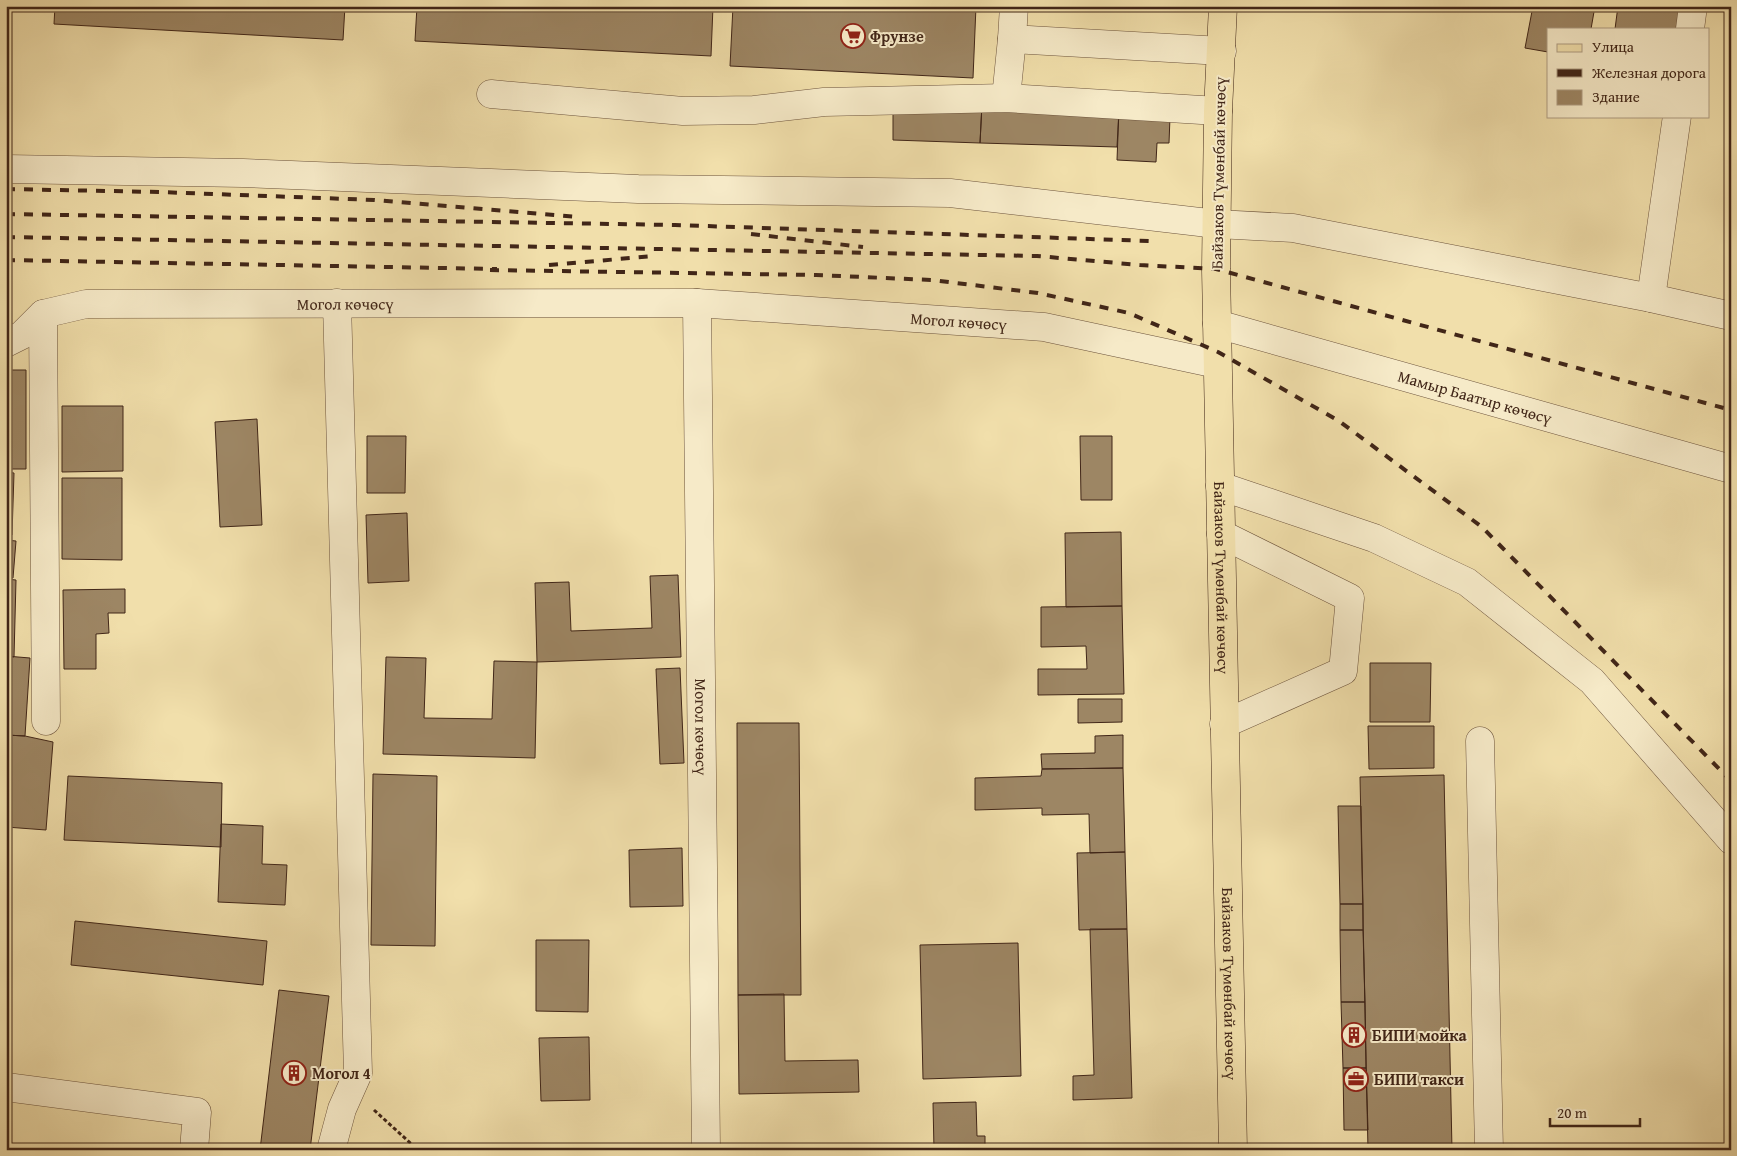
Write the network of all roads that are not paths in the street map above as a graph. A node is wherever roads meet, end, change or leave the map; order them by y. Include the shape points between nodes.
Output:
1 (1014, 6) edge
2 (1223, 6) edge
3 (1693, 6) edge
4 (1690, 28) edge
5 (1012, 39) junction
6 (1222, 51) junction
7 (491, 94) dead end
8 (1006, 98) junction
9 (1218, 111) junction
10 (1677, 118) edge
11 (6, 169) edge
12 (1217, 224) junction
13 (1651, 298) junction
14 (337, 303) junction
15 (697, 303) junction
16 (43, 314) junction
17 (1731, 316) edge
18 (1217, 324) junction
19 (6, 343) edge
20 (1217, 364) junction
21 (1731, 469) edge
22 (1220, 486) junction
23 (1221, 534) junction
24 (46, 721) dead end
25 (1224, 724) junction
26 (1480, 741) dead end
27 (1731, 840) edge
28 (6, 1087) edge
29 (194, 1150) edge
30 (331, 1150) edge
31 (706, 1150) edge
32 (1233, 1150) edge
33 (1489, 1150) edge

1 - 5 street
2 - 6 main road, Байзаков Түмөнбай көчөсү
3 - 4 street
5 - 6 street
5 - 8 street
6 - 9 main road, Байзаков Түмөнбай көчөсү
7 - 8 street via 683,111 754,110 824,102
8 - 9 street
9 - 12 main road, Байзаков Түмөнбай көчөсү
10 - 13 street
11 - 12 street via 648,189 950,193
12 - 13 street via 1293,228
12 - 18 main road, Байзаков Түмөнбай көчөсү
13 - 17 street
14 - 15 street, Могол көчөсү
14 - 16 street, Могол көчөсү via 86,304
14 - 30 street via 358,1073 342,1109
15 - 20 street, Могол көчөсү via 1044,326
15 - 31 street, Могол көчөсү
16 - 19 street via 22,334
16 - 24 street
18 - 20 main road, Байзаков Түмөнбай көчөсү
18 - 21 street, Мамыр Баатыр көчөсү
20 - 22 main road, Байзаков Түмөнбай көчөсү
22 - 23 main road, Байзаков Түмөнбай көчөсү
22 - 27 street via 1374,538 1467,582 1592,681
23 - 25 main road, Байзаков Түмөнбай көчөсү
23 - 25 street via 1350,598 1343,670
25 - 32 main road, Байзаков Түмөнбай көчөсү
26 - 33 street
28 - 29 street via 197,1112

